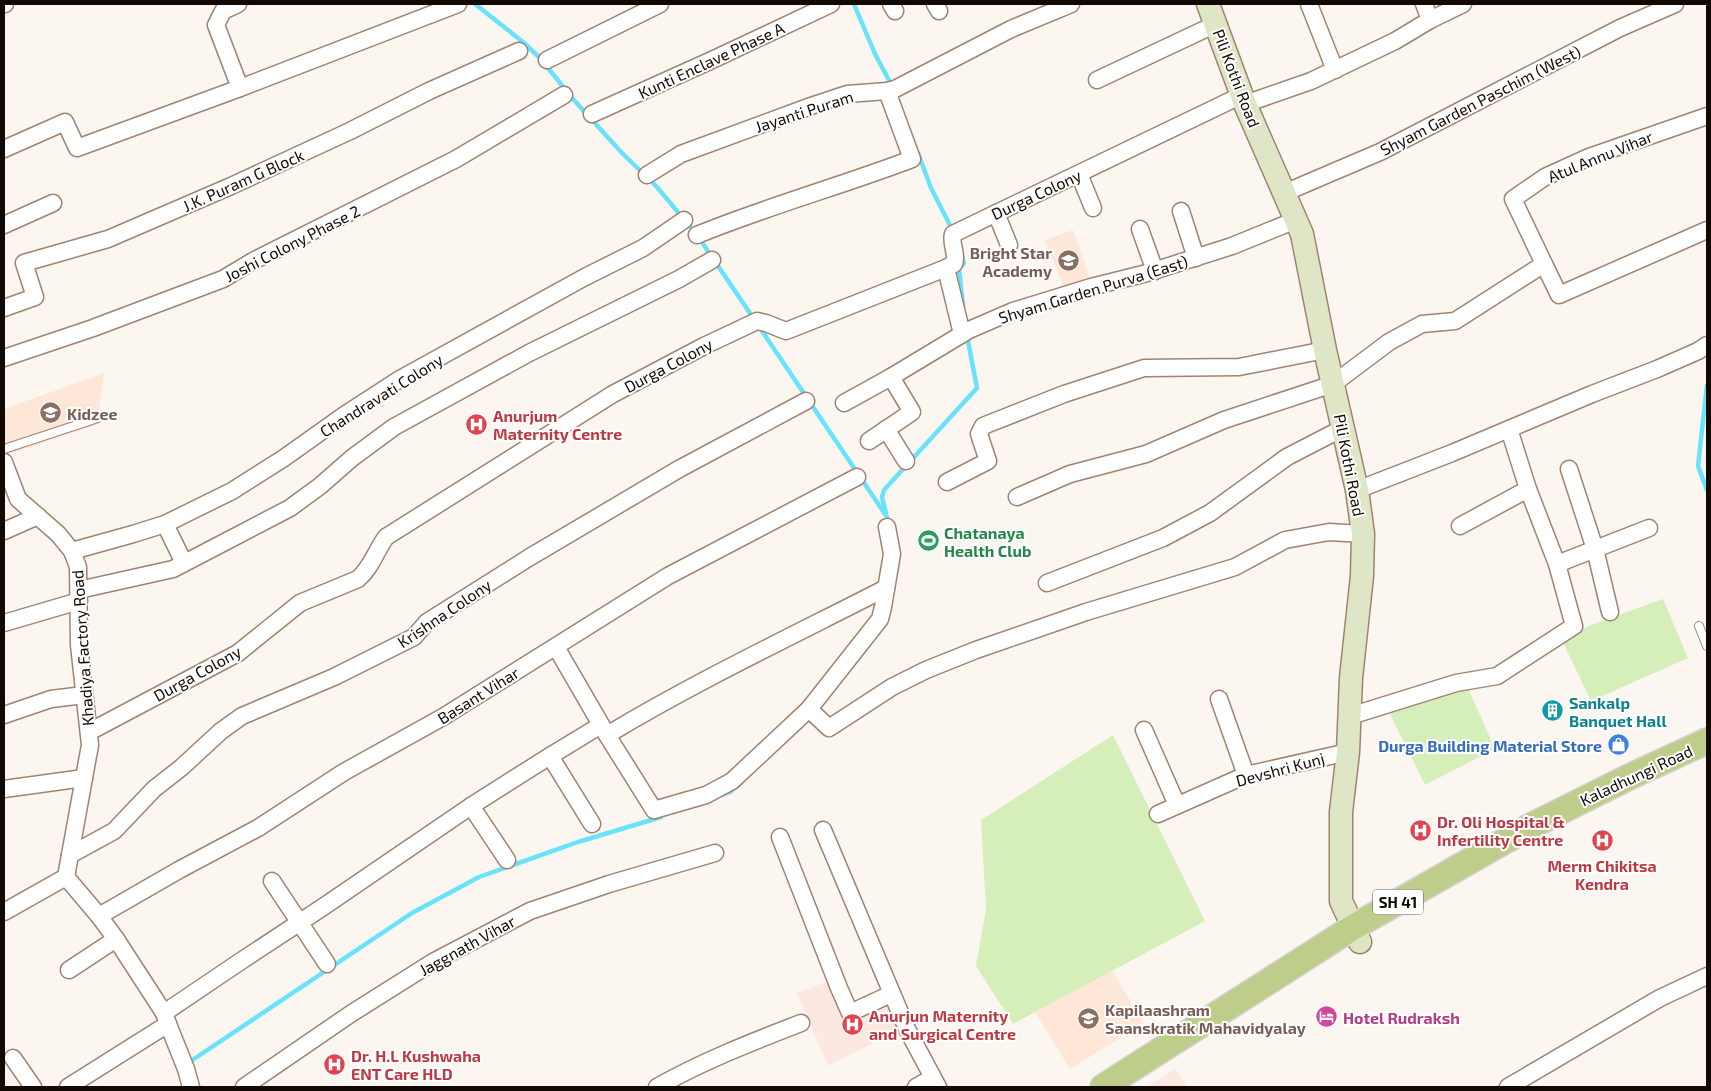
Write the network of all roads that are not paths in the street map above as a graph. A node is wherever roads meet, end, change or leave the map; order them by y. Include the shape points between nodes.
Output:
1 (238, 4) edge
2 (458, 4) edge
3 (660, 4) edge
4 (831, 4) edge
5 (1071, 4) edge
6 (1309, 4) edge
7 (1424, 4) edge
8 (1463, 4) edge
9 (1675, 4) edge
10 (1212, 14) edge
11 (1430, 20) junction
12 (519, 51) dead end
13 (547, 60) dead end
14 (1335, 70) junction
15 (1097, 80) dead end
16 (240, 88) junction
17 (887, 91) junction
18 (564, 95) dead end
19 (1243, 100) junction
20 (592, 114) dead end
21 (1707, 116) edge
22 (4, 149) edge
23 (1079, 174) junction
24 (648, 175) dead end
25 (1284, 193) junction
26 (53, 203) dead end
27 (1093, 208) dead end
28 (1181, 211) dead end
29 (996, 213) junction
30 (684, 220) dead end
31 (1296, 220) junction
32 (4, 225) edge
33 (1140, 229) dead end
34 (1707, 230) edge
35 (697, 235) dead end
36 (1009, 245) dead end
37 (1196, 258) junction
38 (712, 260) dead end
39 (1544, 264) junction
40 (946, 268) junction
41 (1154, 271) junction
42 (4, 308) edge
43 (962, 334) junction
44 (1707, 344) edge
45 (1325, 350) junction
46 (4, 358) edge
47 (891, 377) junction
48 (1333, 384) junction
49 (806, 401) dead end
50 (844, 403) dead end
51 (98, 418) dead end
52 (1343, 428) junction
53 (886, 429) junction
54 (1509, 429) junction
55 (869, 441) dead end
56 (4, 449) edge
57 (906, 461) dead end
58 (4, 462) edge
59 (1569, 469) dead end
60 (857, 477) dead end
61 (947, 482) dead end
62 (1528, 489) junction
63 (1357, 490) junction
64 (1017, 497) dead end
65 (38, 516) junction
66 (165, 524) junction
67 (1460, 526) dead end
68 (887, 527) dead end
69 (1648, 528) dead end
70 (4, 531) edge
71 (1363, 534) junction
72 (1595, 550) junction
73 (72, 551) junction
74 (184, 563) junction
75 (1557, 564) junction
76 (1047, 583) dead end
77 (886, 588) junction
78 (79, 596) junction
79 (1610, 612) dead end
80 (4, 623) edge
81 (1699, 626) dead end
82 (1707, 646) edge
83 (556, 647) junction
84 (84, 695) junction
85 (1219, 698) dead end
86 (809, 709) junction
87 (4, 715) edge
88 (1350, 716) junction
89 (604, 730) junction
90 (1144, 730) dead end
91 (89, 732) junction
92 (1707, 741) edge
93 (1348, 752) junction
94 (550, 756) junction
95 (1707, 756) edge
96 (1246, 775) junction
97 (84, 778) junction
98 (4, 789) edge
99 (471, 806) junction
100 (1177, 806) junction
101 (1158, 814) dead end
102 (592, 824) dead end
103 (822, 830) dead end
104 (780, 837) dead end
105 (715, 853) dead end
106 (70, 855) junction
107 (507, 860) dead end
108 (66, 877) junction
109 (272, 881) dead end
110 (4, 912) edge
111 (100, 916) junction
112 (300, 922) junction
113 (1356, 935) junction
114 (116, 939) junction
115 (327, 964) dead end
116 (69, 970) dead end
117 (1707, 976) edge
118 (891, 994) junction
119 (166, 1019) junction
120 (801, 1023) dead end
121 (13, 1058) dead end
122 (935, 1082) edge
123 (1120, 1085) edge
124 (32, 1087) edge
125 (68, 1087) edge
126 (191, 1087) edge
127 (244, 1087) edge
128 (657, 1087) edge
129 (916, 1087) edge
130 (1508, 1087) edge

1 - 16 street via 223,11 216,25
2 - 16 street
3 - 13 street
4 - 20 street, Kunti Enclave Phase A
5 - 17 street, Jayanti Puram via 1011,29
6 - 14 street
7 - 11 street
8 - 11 street, Durga Colony
9 - 25 street, Shyam Garden Paschim (West) via 1620,28 1380,152
10 - 15 street
10 - 19 street, Pili Kothi Road
11 - 14 street, Durga Colony
12 - 42 street, J.K. Puram G Block via 222,190 108,238 24,263 35,297
14 - 19 street, Durga Colony via 1311,81
16 - 22 street via 77,148 65,122
17 - 24 street, Jayanti Puram via 847,94 810,106 681,154
17 - 35 street via 912,159
18 - 46 street, Joshi Colony Phase 2 via 456,159 254,261 224,280
19 - 23 street, Durga Colony
19 - 25 street, Pili Kothi Road
21 - 39 street, Atul Annu Vihar via 1588,157 1545,177 1513,199
23 - 27 street
23 - 29 street, Durga Colony
25 - 31 street, Pili Kothi Road
26 - 32 street
28 - 37 street
29 - 36 street
29 - 40 street, Durga Colony via 952,234 956,260
30 - 66 street, Chandravati Colony via 643,248 400,379 232,491
31 - 37 street, Shyam Garden Purva (East)
31 - 45 street, Pili Kothi Road via 1302,234
33 - 41 street
34 - 39 street via 1559,295
37 - 41 street, Shyam Garden Purva (East)
38 - 74 street via 528,353 394,427 290,508
39 - 48 street via 1456,321 1422,324 1389,342
40 - 43 street
40 - 91 street, Durga Colony via 786,331 753,322 613,394 386,537 366,572 358,579 300,603 238,653
41 - 43 street, Shyam Garden Purva (East) via 1013,311
43 - 47 street, Shyam Garden Purva (East)
44 - 54 street via 1698,352
45 - 48 street, Pili Kothi Road
45 - 61 street via 1238,367 1144,368 1064,394 983,426 979,434 988,461
47 - 50 street, Shyam Garden Purva (East)
47 - 53 street via 912,412
48 - 52 street, Pili Kothi Road
48 - 64 street via 1224,420 1146,454 1070,474
49 - 106 street, Krishna Colony via 679,468 530,557 427,622 414,637 334,677 242,716 154,789 114,831
51 - 56 lane
52 - 63 street, Pili Kothi Road
52 - 76 street via 1287,457 1210,513 1163,538
53 - 55 street
53 - 57 street
54 - 62 street
54 - 63 street
58 - 65 street, Khadiya Factory Road via 18,499
59 - 72 street
60 - 83 street, Basant Vihar via 668,576
62 - 67 street
62 - 75 street
63 - 71 street, Pili Kothi Road
65 - 70 street
65 - 73 street, Khadiya Factory Road
66 - 73 street, Chandravati Colony
66 - 74 street
68 - 77 street via 892,554
69 - 72 street
71 - 86 street via 1329,532 1285,540 1235,567 984,647 892,687 829,728
71 - 88 street, Pili Kothi Road
72 - 75 street
72 - 79 street
73 - 78 street, Khadiya Factory Road via 78,567
74 - 78 street
75 - 88 street via 1574,626 1497,676 1456,683
77 - 86 street via 880,619
77 - 89 street
78 - 80 street
78 - 84 street, Khadiya Factory Road
81 - 82 lane
83 - 89 street
83 - 111 street, Basant Vihar via 443,717 344,772 258,828
84 - 87 street via 51,699
84 - 91 street, Khadiya Factory Road
85 - 96 street
86 - 89 street via 732,781 706,795 654,810
88 - 93 street, Pili Kothi Road
89 - 94 street
90 - 100 street
91 - 97 street, Khadiya Factory Road
92 - 113 main road, Kaladhungi Road / SH 41 via 1530,826
93 - 96 street, Devshri Kunj
93 - 113 street, Pili Kothi Road via 1341,812 1341,901
94 - 99 street
94 - 102 street
95 - 113 main road, Kaladhungi Road / SH 41
96 - 100 street, Devshri Kunj
97 - 98 street
97 - 106 street, Khadiya Factory Road
99 - 107 street
99 - 112 street
100 - 101 street, Devshri Kunj
103 - 118 street
104 - 118 street via 850,1013
105 - 127 street, Jaggnath Vihar via 530,911 433,962
106 - 108 street, Khadiya Factory Road
108 - 110 street
108 - 111 street
109 - 112 street
111 - 114 street
112 - 115 street
112 - 119 street
113 - 123 main road, Kaladhungi Road / SH 41
114 - 116 street
114 - 119 street
117 - 130 street via 1660,998
118 - 122 street
119 - 125 street
119 - 126 street
120 - 128 street via 748,1043
121 - 124 street
122 - 129 street

